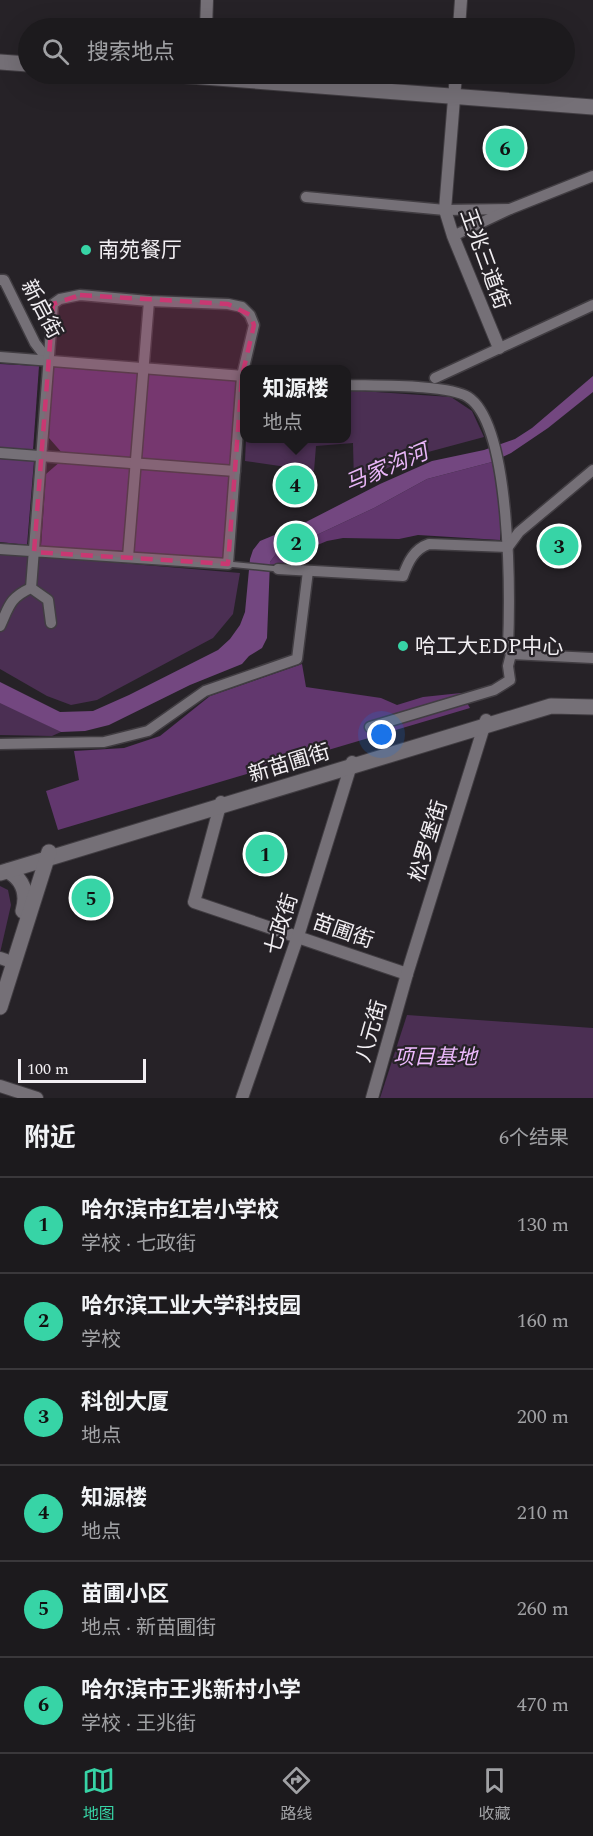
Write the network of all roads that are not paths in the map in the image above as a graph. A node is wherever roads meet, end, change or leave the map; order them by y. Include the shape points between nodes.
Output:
1 (207, 0) edge
2 (461, 0) edge
3 (206, 18) edge
4 (460, 18) edge
5 (0, 62) edge
6 (18, 63) edge
7 (306, 84) edge
8 (455, 84) edge
9 (454, 97) junction
10 (593, 107) edge
11 (593, 176) edge
12 (306, 196) dead end
13 (510, 209) junction
14 (445, 210) junction
15 (453, 236) junction
16 (0, 280) edge
17 (149, 301) junction
18 (593, 305) edge
19 (499, 348) junction
20 (0, 357) edge
21 (48, 360) junction
22 (245, 365) edge
23 (144, 368) junction
24 (240, 376) edge
25 (435, 378) dead end
26 (351, 385) edge
27 (240, 412) edge
28 (0, 453) edge
29 (41, 456) junction
30 (137, 463) junction
31 (593, 470) edge
32 (235, 471) junction
33 (508, 547) junction
34 (0, 549) edge
35 (34, 552) junction
36 (129, 557) junction
37 (228, 564) junction
38 (278, 569) joint
39 (308, 571) junction
40 (31, 588) junction
41 (51, 623) dead end
42 (0, 626) edge
43 (511, 654) junction
44 (593, 658) edge
45 (593, 700) edge
46 (593, 707) edge
47 (485, 722) junction
48 (370, 728) dead end
49 (0, 744) edge
50 (352, 764) junction
51 (220, 803) junction
52 (48, 854) junction
53 (3, 870) edge
54 (298, 936) junction
55 (3, 959) edge
56 (407, 974) junction
57 (0, 978) edge
58 (0, 1006) edge
59 (0, 1086) edge
60 (37, 1098) edge
61 (242, 1098) edge
62 (372, 1098) edge

1 - 3 street
2 - 4 street
5 - 6 main road
7 - 9 main road
8 - 9 street, 王兆三道街
9 - 10 main road
9 - 14 street, 王兆三道街
11 - 13 street
12 - 14 street
13 - 14 street
13 - 15 street
14 - 15 street, 王兆三道街
15 - 19 street, 王兆三道街
16 - 21 street, 新启街 via 4,280 35,343
17 - 21 street via 80,295 60,299 53,304
17 - 22 street via 242,307 254,325
17 - 23 street
18 - 19 street
19 - 25 street
20 - 21 street
21 - 23 street
21 - 29 street
23 - 24 street
23 - 30 street
26 - 33 street via 451,390 469,397 490,433 507,519
27 - 32 street
28 - 29 street
29 - 30 street
29 - 35 street
30 - 32 street
30 - 36 street
31 - 33 street via 519,532
32 - 37 street
33 - 39 street via 429,544 414,554 403,576
33 - 43 street
34 - 35 street
35 - 36 street
35 - 40 street
36 - 37 street
37 - 38 lane
38 - 39 street
39 - 49 street via 297,659 205,691 148,731 104,742
40 - 41 street via 48,600
40 - 42 street via 14,598
43 - 44 street
43 - 48 street via 510,680 494,690
45 - 47 main road, 新苗圃街 via 553,699
46 - 47 main road, 新苗圃街 via 551,706
47 - 50 main road, 新苗圃街
47 - 56 street, 松罗堡街
50 - 51 main road, 新苗圃街
50 - 54 street, 七政街
51 - 52 main road, 新苗圃街
51 - 54 street, 苗圃街 via 194,902
52 - 53 main road, 新苗圃街
52 - 58 main road
53 - 55 main road via 21,880 26,894
54 - 56 street, 苗圃街
54 - 61 street, 七政街
55 - 57 main road
56 - 62 street, 八元街
59 - 60 street

